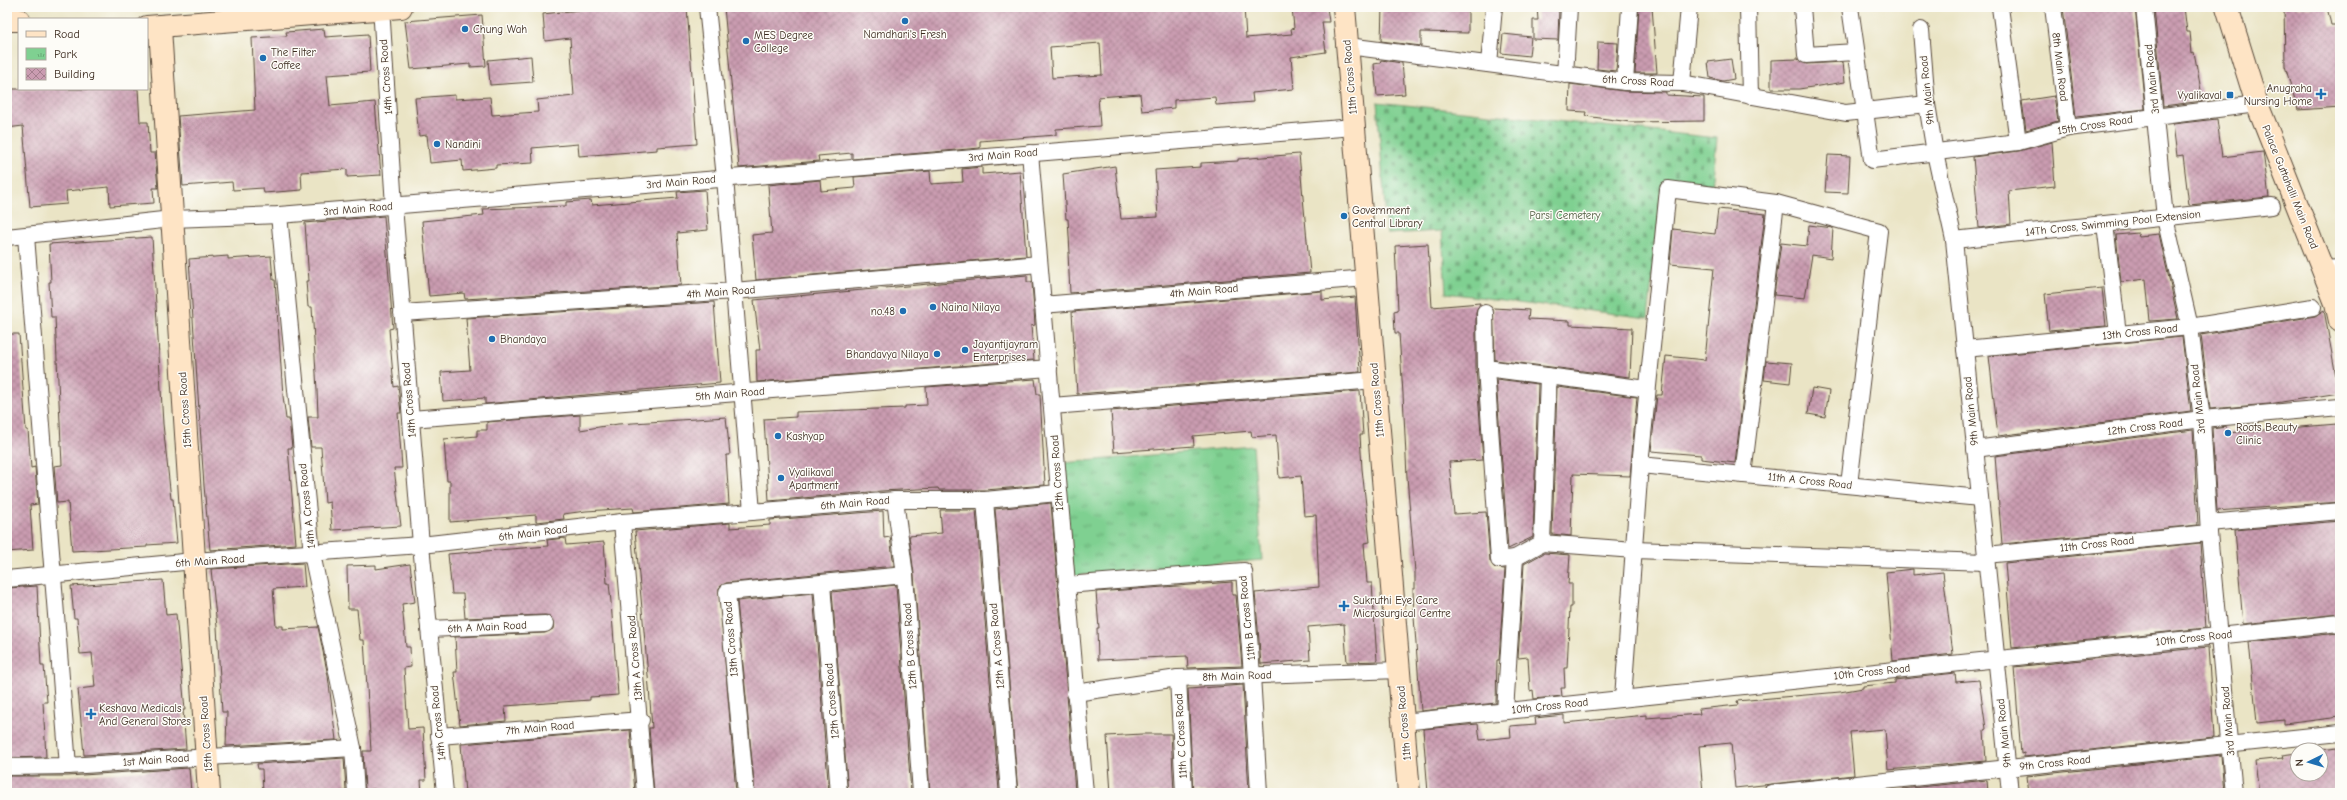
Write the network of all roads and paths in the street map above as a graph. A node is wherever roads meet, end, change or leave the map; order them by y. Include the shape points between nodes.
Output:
1 (707, 7) edge
2 (1344, 7) edge
3 (1494, 7) edge
4 (1568, 7) edge
5 (1630, 7) edge
6 (1689, 7) edge
7 (1748, 7) edge
8 (1802, 7) edge
9 (1850, 7) edge
10 (2000, 7) edge
11 (2052, 7) edge
12 (2144, 7) edge
13 (2227, 7) edge
14 (388, 8) edge
15 (7, 20) edge
16 (18, 20) edge
17 (153, 27) edge
18 (1921, 30) dead end
19 (1348, 46) junction
20 (1856, 52) junction
21 (1489, 64) junction
22 (1565, 75) junction
23 (1626, 82) junction
24 (1682, 83) junction
25 (1750, 96) junction
26 (1927, 104) junction
27 (2257, 104) junction
28 (1863, 112) junction
29 (2156, 116) junction
30 (1354, 127) junction
31 (2068, 128) junction
32 (2018, 142) junction
33 (1030, 153) junction
34 (1935, 153) junction
35 (725, 178) junction
36 (1776, 203) junction
37 (394, 206) junction
38 (2272, 206) dead end
39 (279, 215) junction
40 (2165, 218) junction
41 (172, 219) junction
42 (2105, 224) junction
43 (26, 236) junction
44 (7, 237) edge
45 (1954, 240) junction
46 (1039, 264) junction
47 (2331, 269) edge
48 (1367, 278) junction
49 (734, 291) junction
50 (1042, 305) junction
51 (2313, 307) dead end
52 (1485, 313) dead end
53 (402, 314) junction
54 (2340, 321) edge
55 (2190, 327) junction
56 (2118, 334) junction
57 (1965, 349) junction
58 (1050, 368) junction
59 (1486, 368) junction
60 (1548, 376) junction
61 (1375, 380) junction
62 (1647, 389) junction
63 (743, 393) junction
64 (1052, 406) junction
65 (2340, 407) edge
66 (411, 419) junction
67 (2202, 419) junction
68 (1975, 449) junction
69 (1640, 465) junction
70 (1743, 475) junction
71 (1849, 485) junction
72 (1058, 494) junction
73 (1980, 498) junction
74 (895, 500) junction
75 (985, 500) junction
76 (2340, 511) edge
77 (752, 512) junction
78 (622, 522) junction
79 (2209, 528) junction
80 (1542, 543) junction
81 (421, 545) junction
82 (1634, 550) junction
83 (312, 554) junction
84 (1516, 558) junction
85 (1986, 559) junction
86 (194, 561) junction
87 (52, 575) junction
88 (905, 575) junction
89 (7, 579) edge
90 (822, 584) junction
91 (1066, 585) junction
92 (2340, 623) edge
93 (545, 624) dead end
94 (429, 629) junction
95 (2220, 635) junction
96 (1996, 659) junction
97 (1399, 670) junction
98 (1252, 675) junction
99 (1178, 678) junction
100 (1075, 693) junction
101 (1622, 698) junction
102 (1505, 711) junction
103 (641, 720) junction
104 (1403, 722) junction
105 (2340, 733) edge
106 (439, 736) junction
107 (2230, 744) junction
108 (353, 748) junction
109 (207, 757) junction
110 (68, 766) junction
111 (7, 767) edge
112 (2007, 768) junction
113 (210, 793) edge
114 (356, 793) edge
115 (445, 793) edge
116 (646, 793) edge
117 (746, 793) edge
118 (839, 793) edge
119 (921, 793) edge
120 (1009, 793) edge
121 (1085, 793) edge
122 (1184, 793) edge
123 (1259, 793) edge
124 (1409, 793) edge
125 (1771, 793) edge
126 (2010, 793) edge
127 (2234, 793) edge

1 - 35 street
2 - 19 street, 11th Cross Road
3 - 21 street
4 - 22 street
5 - 23 street
6 - 24 street
7 - 25 street
8 - 20 street via 1806,55
9 - 20 street
10 - 32 street
11 - 31 street, 8th Main Road
12 - 29 street, 3rd Main Road
13 - 27 street, Palace Guttahalli Main Road
14 - 17 street
14 - 37 street, 14th Cross Road
15 - 16 street
17 - 41 street, 15th Cross Road
18 - 26 street, 9th Main Road
19 - 21 street, 6th Cross Road
19 - 30 street, 11th Cross Road
20 - 28 street
21 - 22 street, 6th Cross Road
22 - 23 street, 6th Cross Road
23 - 24 street, 6th Cross Road
24 - 25 street, 6th Cross Road
25 - 28 street, 6th Cross Road via 1846,113
26 - 28 street, 6th Cross Road
26 - 34 street, 9th Main Road
27 - 29 street, 15th Cross Road
27 - 47 street, Palace Guttahalli Main Road
28 - 34 street, 15th Cross Road via 1872,160
29 - 31 street, 15th Cross Road
29 - 40 street, 3rd Main Road
30 - 33 street, 3rd Main Road
30 - 48 street, 11th Cross Road
31 - 32 street, 15th Cross Road
32 - 34 street, 15th Cross Road
33 - 35 street, 3rd Main Road
33 - 46 street, 12th Cross Road
34 - 45 street, 9th Main Road
35 - 37 street, 3rd Main Road
35 - 49 street
36 - 62 street via 1668,189
36 - 70 street
36 - 71 street via 1879,231
37 - 39 street, 3rd Main Road
37 - 53 street, 14th Cross Road
38 - 40 street, 14Th Cross, Swimming Pool Extension
39 - 41 street, 3rd Main Road
39 - 83 street, 14th A Cross Road
40 - 42 street, 14Th Cross, Swimming Pool Extension
40 - 55 street, 3rd Main Road
41 - 43 street, 3rd Main Road
41 - 86 street, 15th Cross Road
42 - 45 street, 14Th Cross, Swimming Pool Extension
42 - 56 street
43 - 44 street, 3rd Main Road
43 - 87 street
45 - 57 street, 9th Main Road
46 - 49 street, 4th Main Road
46 - 50 street, 12th Cross Road
47 - 54 street, Palace Guttahalli Main Road
48 - 50 street, 4th Main Road
48 - 61 street, 11th Cross Road
49 - 53 street, 4th Main Road
49 - 63 street
50 - 58 street, 12th Cross Road
51 - 55 street, 13th Cross Road
52 - 59 street
53 - 66 street, 14th Cross Road
55 - 56 street, 13th Cross Road
55 - 67 street, 3rd Main Road
56 - 57 street, 13th Cross Road
57 - 68 street, 9th Main Road
58 - 63 street, 5th Main Road
58 - 64 street, 12th Cross Road
59 - 60 street
59 - 84 street via 1499,560
60 - 62 street
60 - 80 street
61 - 64 street
61 - 97 street, 11th Cross Road
62 - 69 street
63 - 66 street, 5th Main Road
63 - 77 street
64 - 72 street, 12th Cross Road
65 - 67 street, 12th Cross Road
66 - 81 street, 14th Cross Road
67 - 68 street, 12th Cross Road
67 - 79 street, 3rd Main Road
68 - 73 street, 9th Main Road
69 - 70 street, 11th A Cross Road
69 - 82 street
70 - 71 street, 11th A Cross Road
71 - 73 street, 11th A Cross Road
72 - 75 street, 6th Main Road
72 - 91 street, 12th Cross Road
73 - 85 street, 9th Main Road
74 - 75 street, 6th Main Road
74 - 77 street, 6th Main Road
74 - 88 street, 12th B Cross Road
75 - 120 street, 12th A Cross Road
76 - 79 street, 11th Cross Road
77 - 78 street, 6th Main Road
78 - 81 street, 6th Main Road
78 - 103 street, 13th A Cross Road
79 - 85 street, 11th Cross Road
79 - 95 street, 3rd Main Road
80 - 82 street, 11th Cross Road
80 - 84 street
81 - 83 street, 6th Main Road
81 - 94 street, 14th Cross Road
82 - 85 street, 11th Cross Road
82 - 101 street
83 - 86 street, 6th Main Road
83 - 108 street, 14th A Cross Road
84 - 102 street
85 - 96 street, 9th Main Road
86 - 87 street, 6th Main Road
86 - 109 street, 15th Cross Road
87 - 89 street, 6th Main Road
87 - 110 street
88 - 90 street, 13th Cross Road
88 - 119 street, 12th B Cross Road
90 - 117 street, 13th Cross Road via 727,592
90 - 118 street, 12th Cross Road
91 - 98 street, 11th B Cross Road via 1244,571
91 - 100 street, 12th Cross Road
92 - 95 street, 10th Cross Road
93 - 94 street, 6th A Main Road
94 - 106 street, 14th Cross Road
95 - 96 street, 10th Cross Road
95 - 107 street, 3rd Main Road
96 - 101 street, 10th Cross Road
96 - 112 street, 9th Main Road
97 - 98 street, 8th Main Road
97 - 104 street, 11th Cross Road
98 - 99 street, 8th Main Road
98 - 123 street, 11th B Cross Road
99 - 100 street, 8th Main Road
99 - 122 street, 11th C Cross Road
100 - 121 street, 12th Cross Road
101 - 102 street, 10th Cross Road
102 - 104 street, 10th Cross Road
103 - 106 street, 7th Main Road
103 - 116 street, 13th A Cross Road
104 - 124 street, 11th Cross Road
105 - 107 street, 9th Cross Road
106 - 115 street, 14th Cross Road
107 - 112 street, 9th Cross Road
107 - 127 street, 3rd Main Road
108 - 109 street, 1st Main Road
108 - 114 street, 14th A Cross Road
109 - 110 street, 1st Main Road
109 - 113 street, 15th Cross Road
110 - 111 street, 1st Main Road
112 - 125 street, 9th Cross Road
112 - 126 street, 9th Main Road

